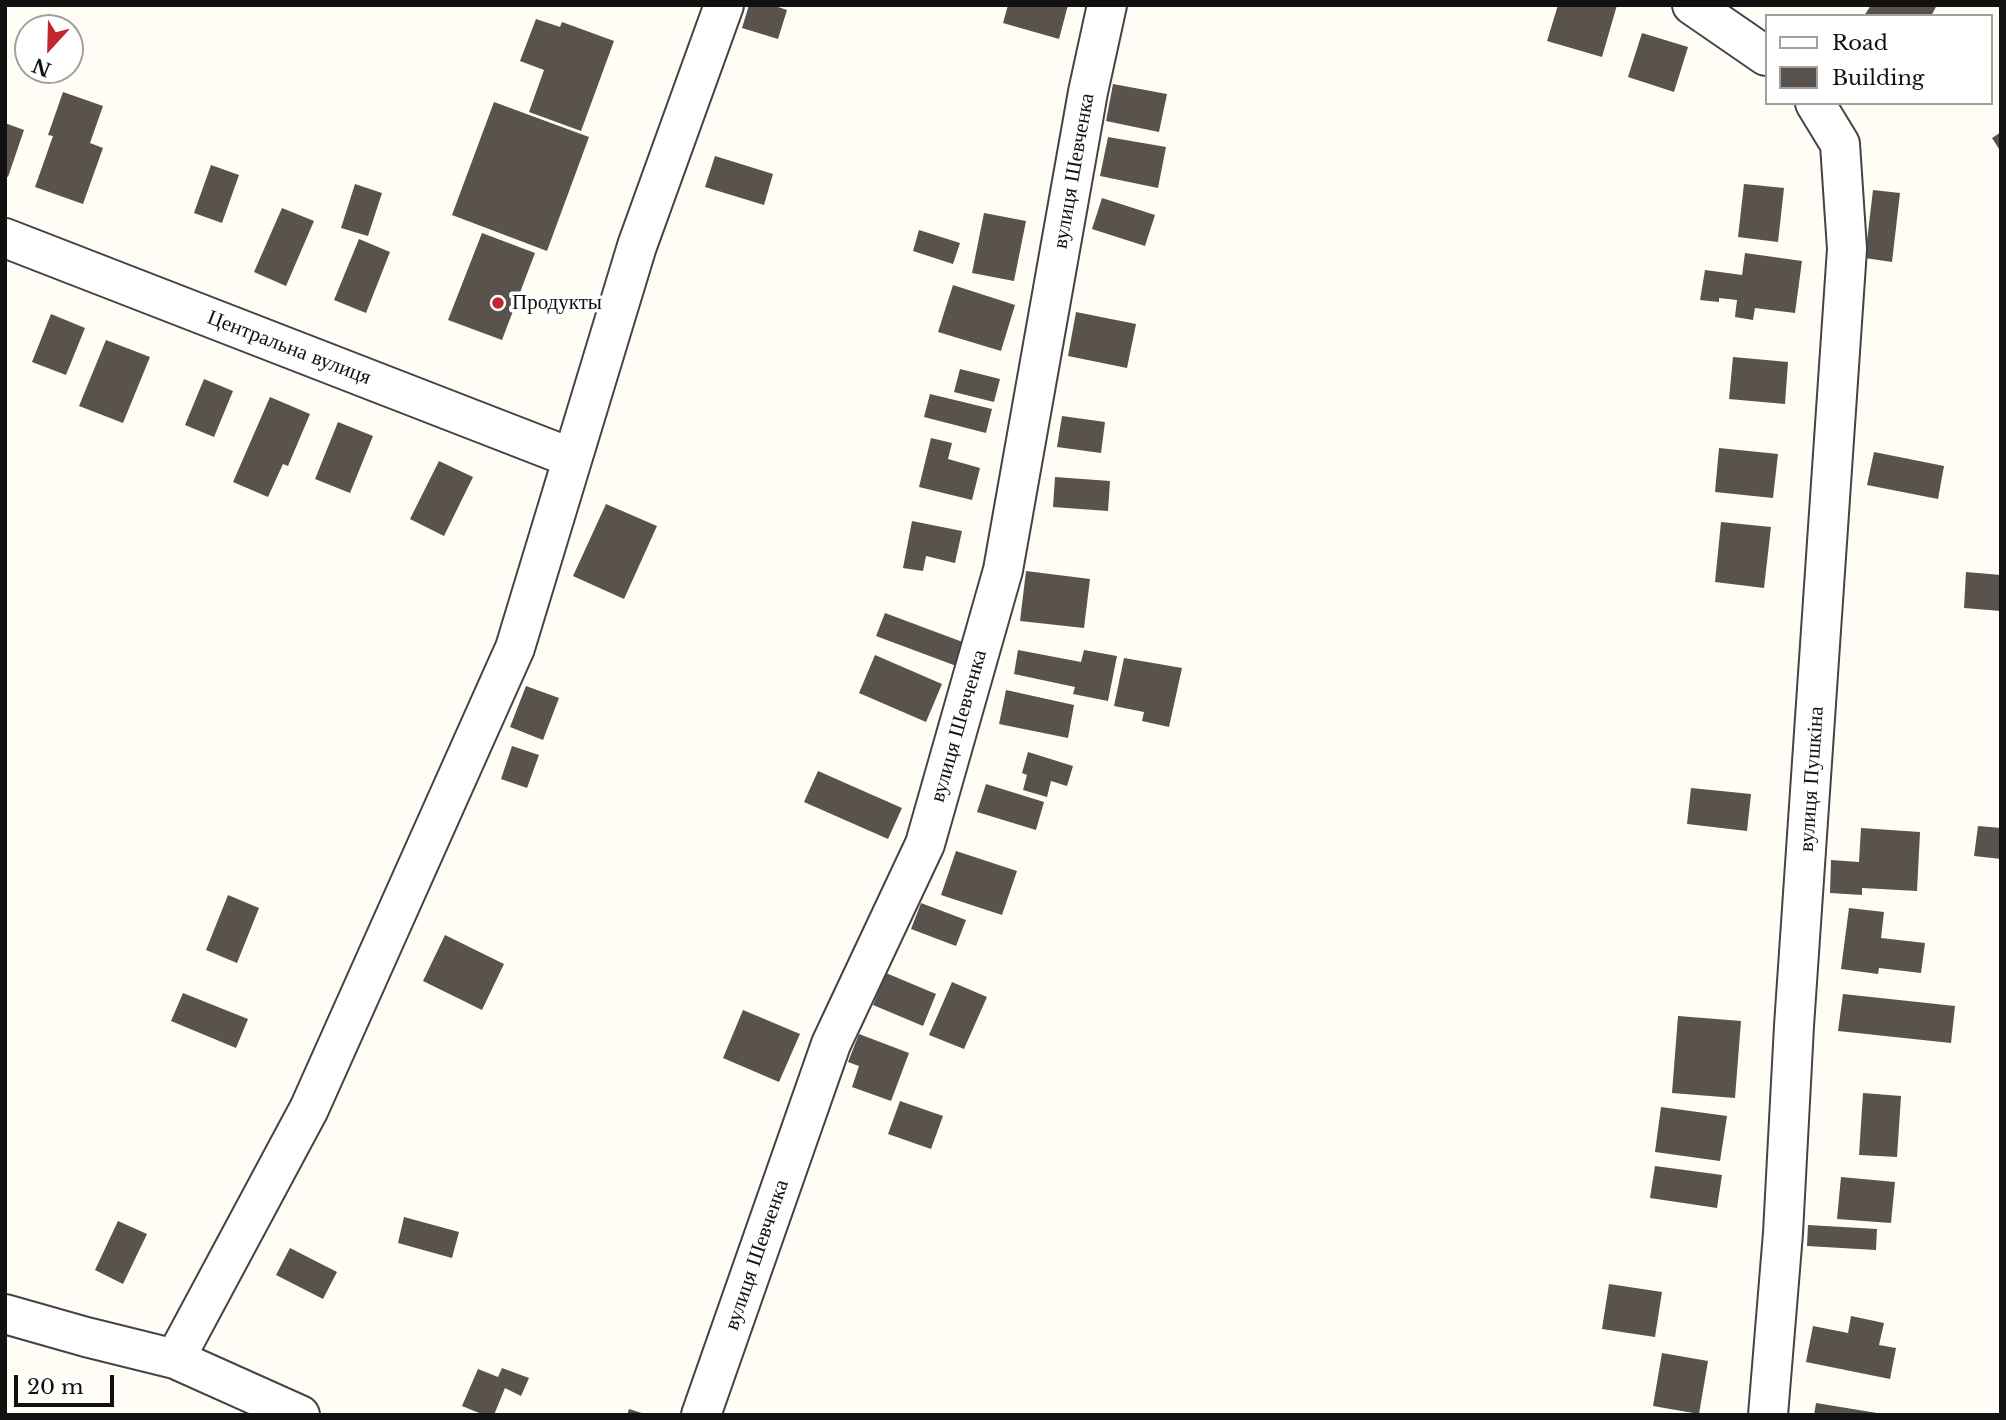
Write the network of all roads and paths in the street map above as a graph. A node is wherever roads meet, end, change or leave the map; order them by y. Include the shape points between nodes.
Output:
1 (724, 5) edge
2 (1107, 5) edge
3 (1692, 5) edge
4 (1764, 55) edge
5 (1816, 105) edge
6 (5, 238) edge
7 (572, 458) junction
8 (8, 1325) edge
9 (175, 1359) junction
10 (300, 1415) edge
11 (701, 1415) edge
12 (1768, 1415) edge

1 - 7 street via 637,246
2 - 11 street, вулиця Шевченка via 1003,570 925,844 831,1044
3 - 4 street
5 - 12 street, вулиця Пушкіна via 1840,144 1847,249
6 - 7 street, Центральна вулиця
7 - 9 street via 515,648 455,785 309,1109
8 - 9 street
9 - 10 street

